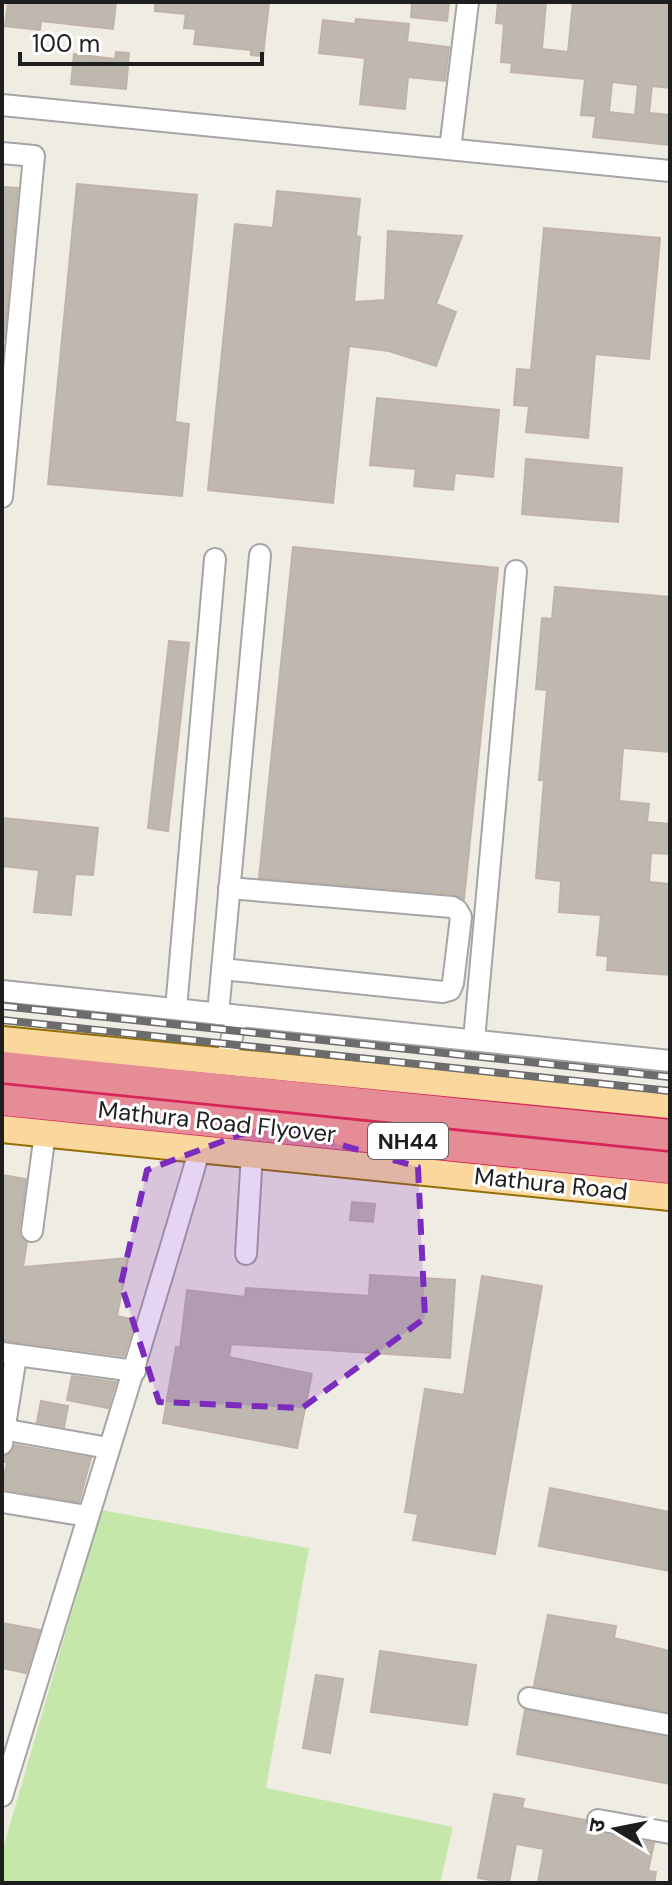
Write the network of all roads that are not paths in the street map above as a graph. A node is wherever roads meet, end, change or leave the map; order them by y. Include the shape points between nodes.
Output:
1 (468, 2) edge
2 (2, 105) edge
3 (450, 149) junction
4 (2, 153) edge
5 (670, 171) edge
6 (2, 497) edge
7 (260, 555) dead end
8 (215, 559) dead end
9 (516, 571) dead end
10 (229, 888) junction
11 (222, 969) junction
12 (2, 991) edge
13 (176, 1009) junction
14 (228, 1015) junction
15 (2, 1040) edge
16 (474, 1040) junction
17 (670, 1061) edge
18 (226, 1062) junction
19 (2, 1067) edge
20 (2, 1100) edge
21 (670, 1105) edge
22 (2, 1129) edge
23 (45, 1133) junction
24 (670, 1135) edge
25 (200, 1148) junction
26 (252, 1153) junction
27 (670, 1168) edge
28 (670, 1197) edge
29 (32, 1231) dead end
30 (246, 1254) dead end
31 (9, 1354) edge
32 (135, 1371) junction
33 (3, 1434) edge
34 (108, 1448) junction
35 (2, 1502) edge
36 (87, 1516) junction
37 (529, 1698) dead end
38 (670, 1725) edge
39 (11, 1733) edge
40 (2, 1796) edge
41 (598, 1820) dead end
42 (670, 1833) edge

1 - 3 street
2 - 3 street
3 - 5 street
4 - 6 street via 34,156
7 - 10 street
8 - 13 street
9 - 16 street
10 - 11 street
10 - 11 street via 452,907 461,917 453,983 443,992
11 - 14 street
12 - 13 street
13 - 14 street
14 - 16 street
14 - 18 street
15 - 18 main road
16 - 17 street
18 - 21 main road
19 - 24 highway, Mathura Road Flyover / NH44
20 - 27 highway, Mathura Road Flyover / NH44
22 - 23 main road, Mathura Road
23 - 25 main road, Mathura Road
23 - 29 street
25 - 26 main road, Mathura Road
25 - 32 street
26 - 28 main road, Mathura Road
26 - 30 street
31 - 32 street
31 - 33 street
32 - 34 street
33 - 34 street
34 - 36 street
35 - 36 street
36 - 39 street
37 - 38 street
39 - 40 street
41 - 42 street

